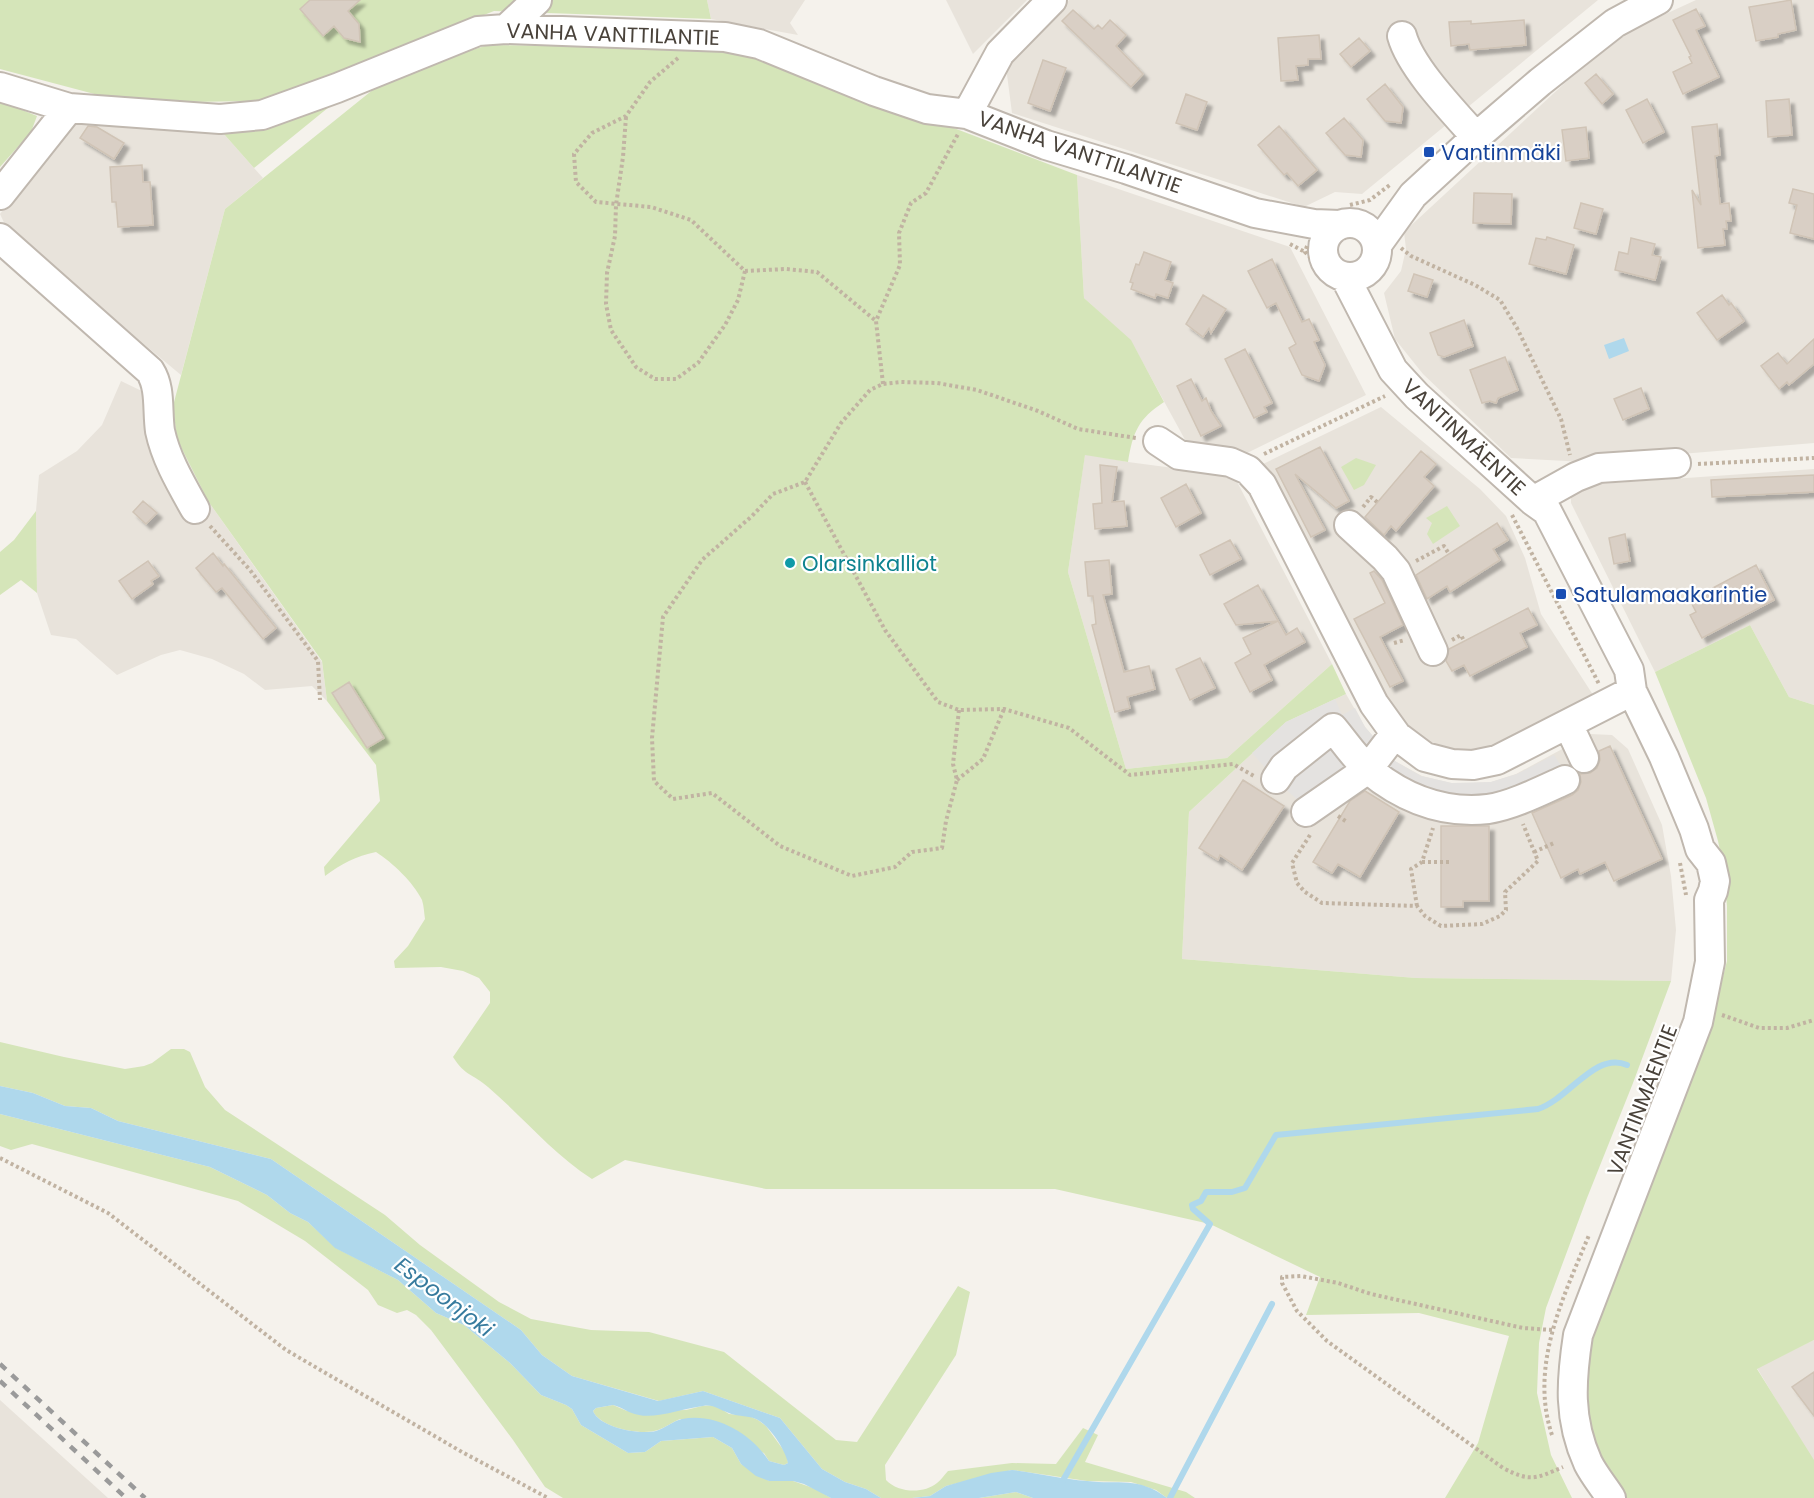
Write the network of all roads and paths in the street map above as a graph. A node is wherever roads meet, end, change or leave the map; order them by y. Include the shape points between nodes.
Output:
1 (537, 0) edge
2 (1052, 0) edge
3 (1659, 0) edge
4 (506, 29) junction
5 (694, 34) junction
6 (1402, 36) dead end
7 (0, 87) edge
8 (69, 108) junction
9 (626, 116) junction
10 (965, 120) junction
11 (1476, 137) junction
12 (0, 195) edge
13 (616, 205) junction
14 (1255, 213) junction
15 (1366, 235) junction
16 (0, 238) edge
17 (745, 271) junction
18 (876, 321) junction
19 (883, 384) junction
20 (1385, 396) dead end
21 (1158, 441) joint
22 (1814, 458) edge
23 (1572, 460) dead end
24 (1676, 463) joint
25 (1248, 470) junction
26 (805, 482) junction
27 (1533, 501) junction
28 (195, 509) joint
29 (1349, 525) dead end
30 (1449, 554) dead end
31 (1396, 572) junction
32 (1433, 651) dead end
33 (1632, 691) junction
34 (320, 700) dead end
35 (1004, 709) junction
36 (959, 710) junction
37 (1568, 724) junction
38 (1397, 736) junction
39 (1584, 758) dead end
40 (1368, 769) junction
41 (1268, 779) joint
42 (957, 780) junction
43 (1565, 780) dead end
44 (1514, 801) junction
45 (1440, 807) junction
46 (1310, 821) joint
47 (1554, 843) dead end
48 (1534, 852) junction
49 (1690, 855) junction
50 (1422, 862) junction
51 (1449, 862) dead end
52 (1698, 902) junction
53 (1417, 906) junction
54 (1702, 1007) junction
55 (1814, 1020) edge
56 (0, 1158) edge
57 (1592, 1228) dead end
58 (1552, 1330) junction
59 (1556, 1445) dead end
60 (1559, 1456) dead end
61 (1563, 1467) junction
62 (1569, 1477) dead end
63 (548, 1498) edge
64 (1611, 1498) edge

1 - 4 street
2 - 10 street via 1000,53
3 - 11 street via 1615,23
4 - 5 street, VANHA VANTTILANTIE
4 - 8 street, VANHA VANTTILANTIE via 478,31 262,115 220,119
5 - 9 path via 683,55 650,82
5 - 10 street, VANHA VANTTILANTIE via 759,44 874,91
6 - 11 street via 1420,70
7 - 8 street, VANHA VANTTILANTIE
8 - 12 street
9 - 13 path
9 - 13 path via 592,133 574,154 576,182 596,202
10 - 14 street, VANHA VANTTILANTIE via 1137,172
10 - 18 path via 926,193 911,203 899,232 900,265
11 - 15 street
13 - 17 path via 651,207 691,220
13 - 17 path via 615,236 607,273 606,304 611,330 636,367 655,379 676,380 698,363 738,300
14 - 15 street, VANHA VANTTILANTIE
14 - 15 street, VANHA VANTTILANTIE via 1308,242 1324,255 1332,269
15 - 23 path via 1500,300 1561,419
15 - 27 street, VANTINMÄENTIE via 1378,341 1393,370
16 - 28 street via 150,371 156,381 166,453
17 - 18 path via 817,272
18 - 19 path
19 - 21 path via 937,384 977,390 1078,429
19 - 26 path via 870,390 841,423
20 - 25 path via 1263,454
21 - 25 street via 1179,455 1230,462
22 - 24 path
24 - 27 street via 1599,468
25 - 38 street via 1262,485 1374,704
26 - 36 path via 885,630 938,702
26 - 42 path via 773,494 702,560 663,617 652,738 654,781 674,799 712,793 780,846 852,876 895,867 912,852 942,848
27 - 33 street, VANTINMÄENTIE via 1534,519 1616,676
28 - 34 path via 250,570 318,661
29 - 31 street
30 - 31 path via 1444,546
31 - 32 street
33 - 37 street
33 - 49 street, VANTINMÄENTIE via 1694,829
35 - 36 path
35 - 41 path via 1070,728 1130,775 1233,764
35 - 42 path via 983,759
36 - 42 path via 953,764
37 - 38 street via 1497,760 1473,765 1425,758
37 - 39 street
38 - 40 street
40 - 41 street via 1333,728
40 - 45 street via 1410,797
40 - 46 street
43 - 44 street
44 - 45 street via 1489,809
44 - 48 path
45 - 50 path
46 - 53 path via 1292,863 1297,883 1305,892 1322,903
47 - 48 path
48 - 53 path via 1538,861 1505,892 1506,910 1500,916 1482,924 1441,926
49 - 52 path
49 - 52 street, VANTINMÄENTIE via 1712,863 1715,881
50 - 51 path
50 - 53 path via 1410,869
52 - 54 street, VANTINMÄENTIE via 1710,962
54 - 55 path via 1759,1029 1787,1028
54 - 64 street, VANTINMÄENTIE via 1578,1335 1573,1367 1575,1427 1588,1464
56 - 63 path via 108,1213 286,1350
57 - 58 path
58 - 59 path via 1545,1379 1548,1423
58 - 61 path via 1523,1328 1338,1283 1301,1276 1282,1277 1297,1311 1327,1341 1503,1468 1522,1478 1542,1476
60 - 61 path
61 - 62 path

